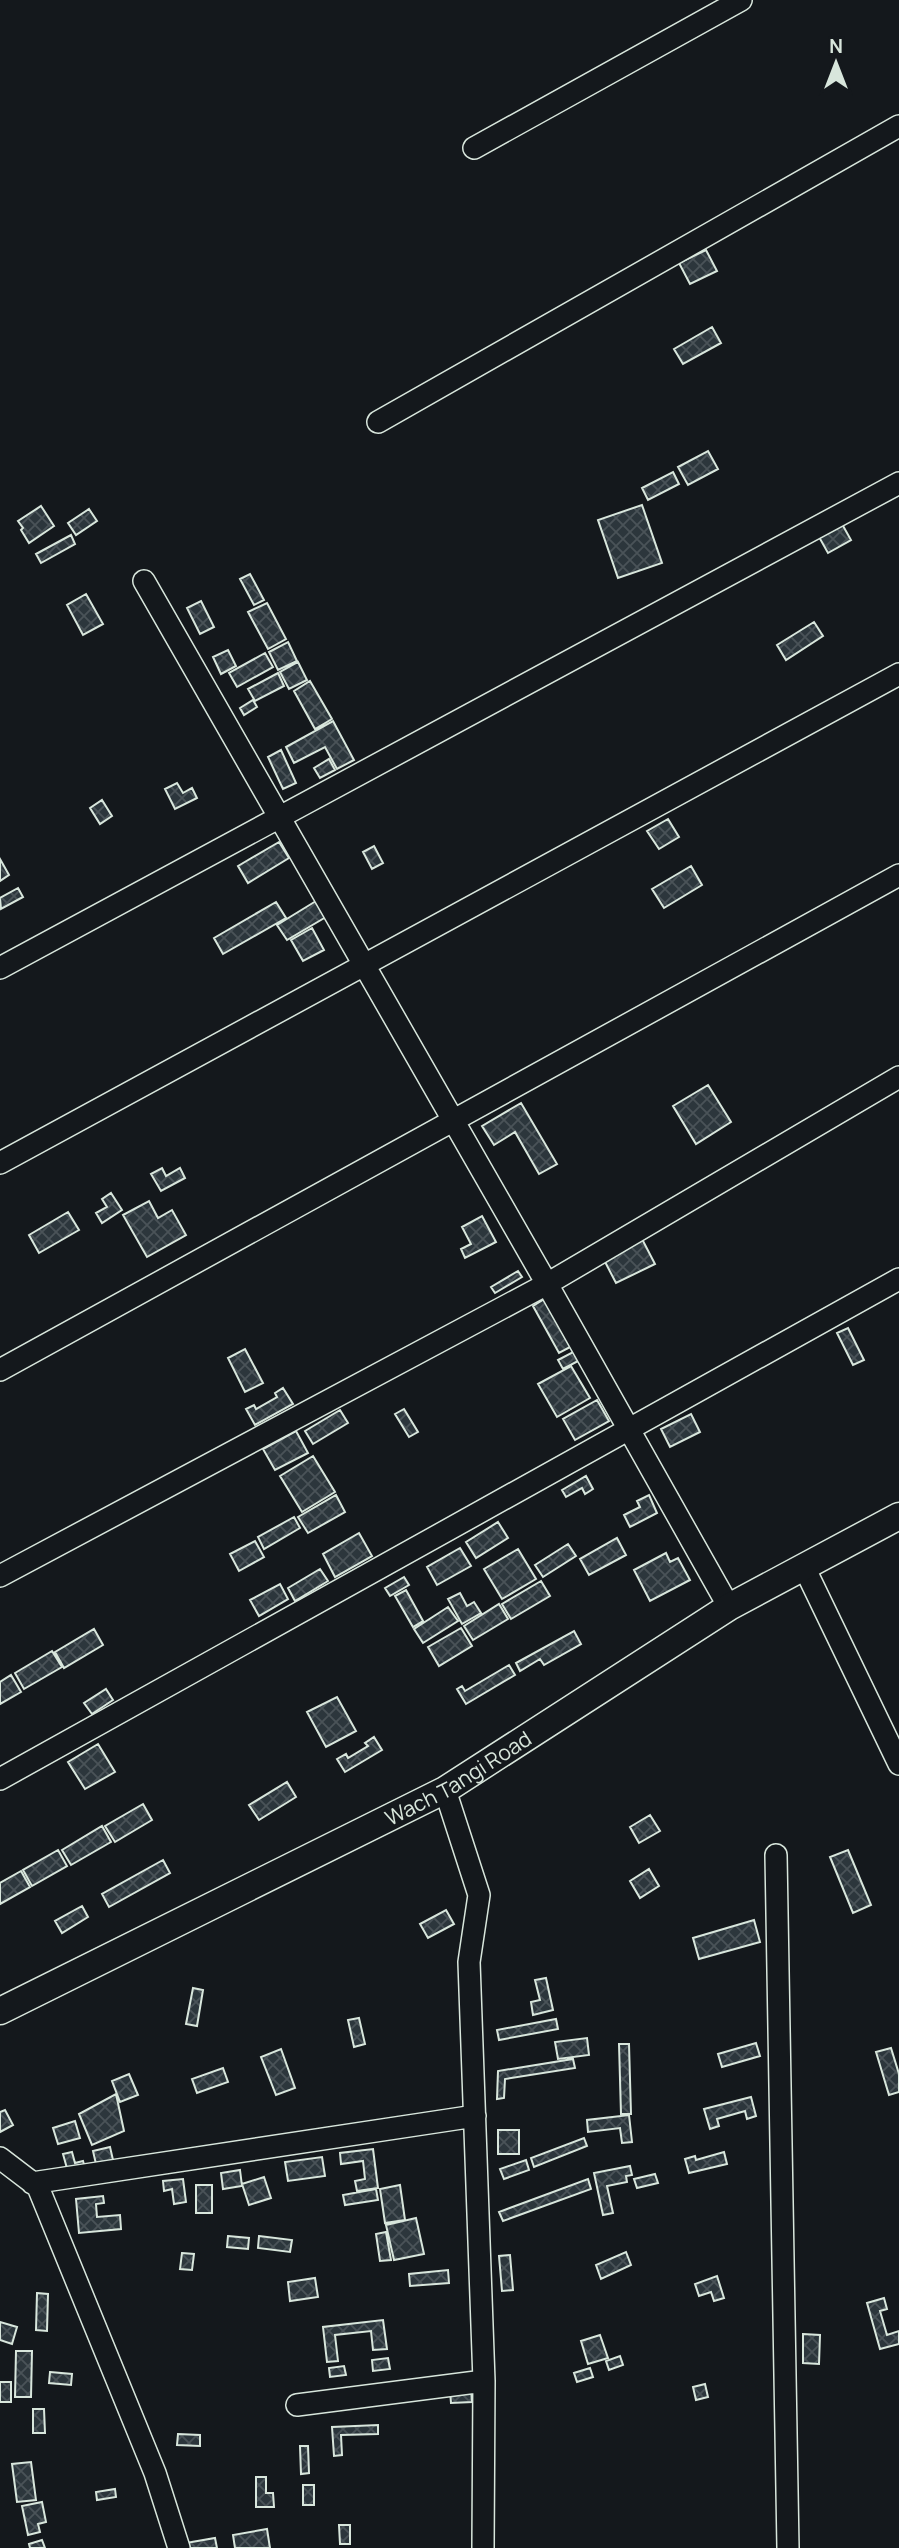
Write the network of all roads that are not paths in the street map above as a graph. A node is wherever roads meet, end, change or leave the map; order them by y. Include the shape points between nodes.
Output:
1 (741, 0) edge
2 (899, 126) edge
3 (474, 148) dead end
4 (378, 422) dead end
5 (899, 482) edge
6 (144, 581) dead end
7 (899, 674) edge
8 (279, 817) junction
9 (899, 875) edge
10 (363, 965) junction
11 (0, 968) edge
12 (899, 1077) edge
13 (452, 1121) junction
14 (0, 1163) edge
15 (899, 1279) edge
16 (547, 1284) junction
17 (0, 1370) edge
18 (628, 1430) junction
19 (899, 1516) edge
20 (804, 1567) junction
21 (0, 1576) edge
22 (729, 1607) junction
23 (899, 1764) edge
24 (0, 1779) edge
25 (445, 1790) junction
26 (776, 1855) dead end
27 (0, 2011) edge
28 (475, 2116) junction
29 (0, 2158) edge
30 (32, 2183) junction
31 (484, 2381) junction
32 (297, 2405) dead end
33 (179, 2548) edge
34 (483, 2548) edge
35 (788, 2548) edge

1 - 3 street
2 - 4 street
5 - 8 street
6 - 8 street
7 - 10 street
8 - 10 street
8 - 11 street
9 - 13 street
10 - 13 street
10 - 14 street
12 - 16 street
13 - 16 street
13 - 17 street
15 - 18 street
16 - 18 street
16 - 21 street
18 - 22 street
18 - 24 street
19 - 20 main road, Wach Tangi Road
20 - 22 main road, Wach Tangi Road
20 - 23 street
22 - 25 main road, Wach Tangi Road
25 - 27 main road, Wach Tangi Road
25 - 28 street via 479,1895 470,1962
26 - 35 street
28 - 30 street
28 - 31 street
29 - 30 street
30 - 33 street via 38,2187 155,2473
31 - 32 street
31 - 34 street

